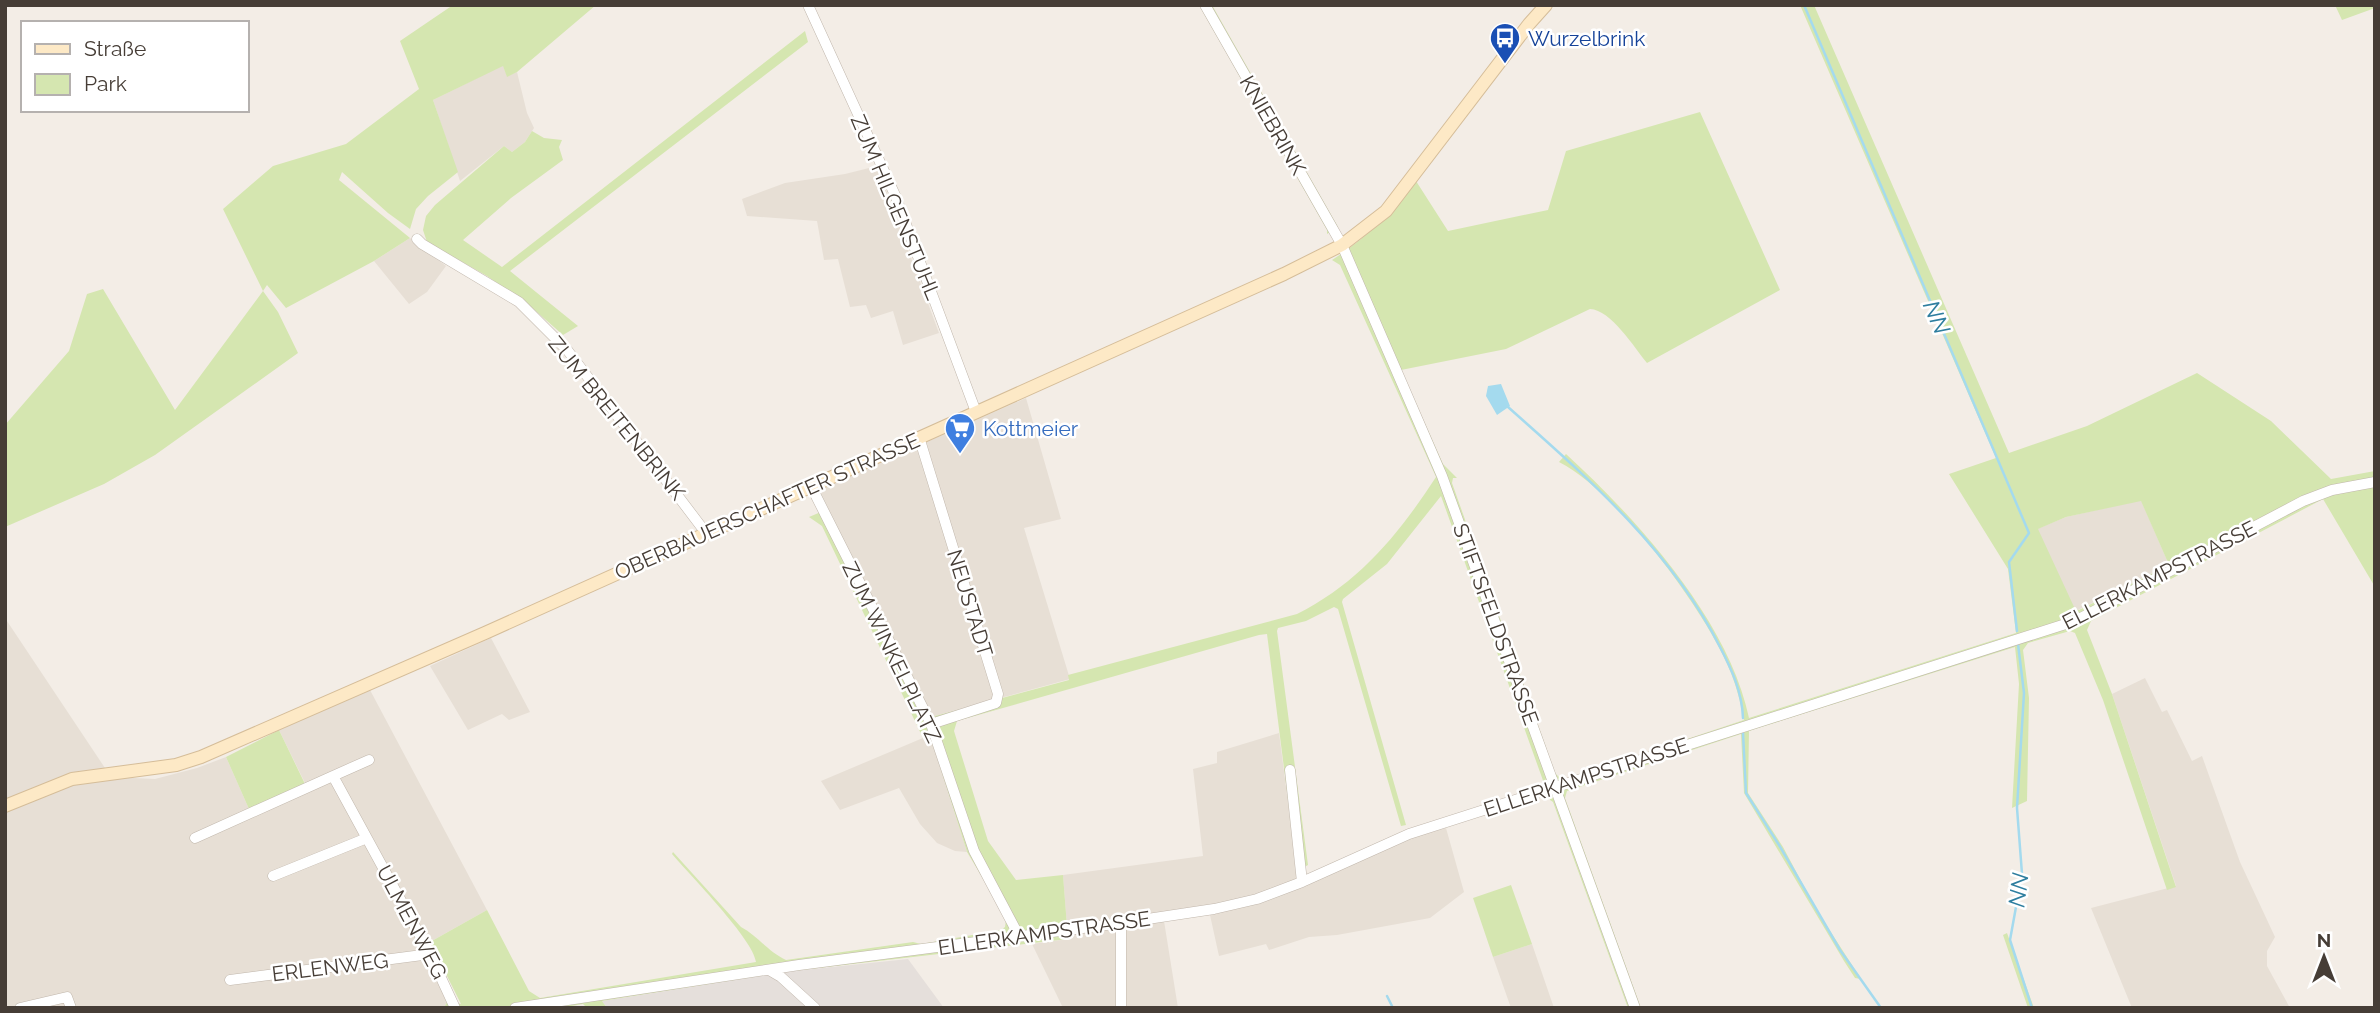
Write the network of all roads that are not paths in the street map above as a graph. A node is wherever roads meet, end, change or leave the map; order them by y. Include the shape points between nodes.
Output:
1 (808, 5) edge
2 (1205, 5) edge
3 (1546, 5) edge
4 (417, 239) dead end
5 (1342, 245) junction
6 (976, 412) junction
7 (919, 437) junction
8 (2375, 482) edge
9 (811, 486) junction
10 (706, 533) junction
11 (931, 724) junction
12 (369, 760) dead end
13 (1290, 770) dead end
14 (333, 776) junction
15 (1554, 786) junction
16 (5, 806) edge
17 (195, 838) dead end
18 (367, 838) junction
19 (273, 876) dead end
20 (1302, 882) junction
21 (1121, 923) junction
22 (1019, 936) junction
23 (430, 954) junction
24 (769, 970) junction
25 (230, 980) dead end
26 (20, 1008) edge
27 (71, 1008) edge
28 (455, 1008) edge
29 (515, 1008) edge
30 (815, 1008) edge
31 (1121, 1008) edge
32 (1635, 1008) edge

1 - 6 street, ZUM HILGENSTUHL via 895,195
2 - 5 street, KNIEBRINK
3 - 5 main road, OBERBAUERSCHAFTER STRASSE via 1386,211
4 - 10 street, ZUM BREITENBRINK via 519,302 568,351
5 - 6 main road, OBERBAUERSCHAFTER STRASSE
5 - 15 street, STIFTSFELDSTRASSE via 1443,476
6 - 7 main road, OBERBAUERSCHAFTER STRASSE
7 - 9 main road, OBERBAUERSCHAFTER STRASSE
7 - 11 street, NEUSTADT via 998,694 996,703
8 - 15 street, ELLERKAMPSTRASSE via 2303,501 2075,621
9 - 10 main road, OBERBAUERSCHAFTER STRASSE
9 - 11 street, ZUM WINKELPLATZ
10 - 16 main road, OBERBAUERSCHAFTER STRASSE via 201,757 176,765 72,779
11 - 22 street, ZUM WINKELPLATZ via 974,851
12 - 14 street
13 - 20 street
14 - 17 street
14 - 18 street, ULMENWEG
15 - 20 street, ELLERKAMPSTRASSE via 1409,834
15 - 32 street, STIFTSFELDSTRASSE
18 - 19 street
18 - 23 street, ULMENWEG
20 - 21 street, ELLERKAMPSTRASSE via 1257,900
21 - 22 street, ELLERKAMPSTRASSE
21 - 31 street
22 - 24 street, ELLERKAMPSTRASSE
23 - 25 street, ERLENWEG
23 - 28 street, ULMENWEG
24 - 29 street, ELLERKAMPSTRASSE
24 - 30 street
26 - 27 street via 66,997

